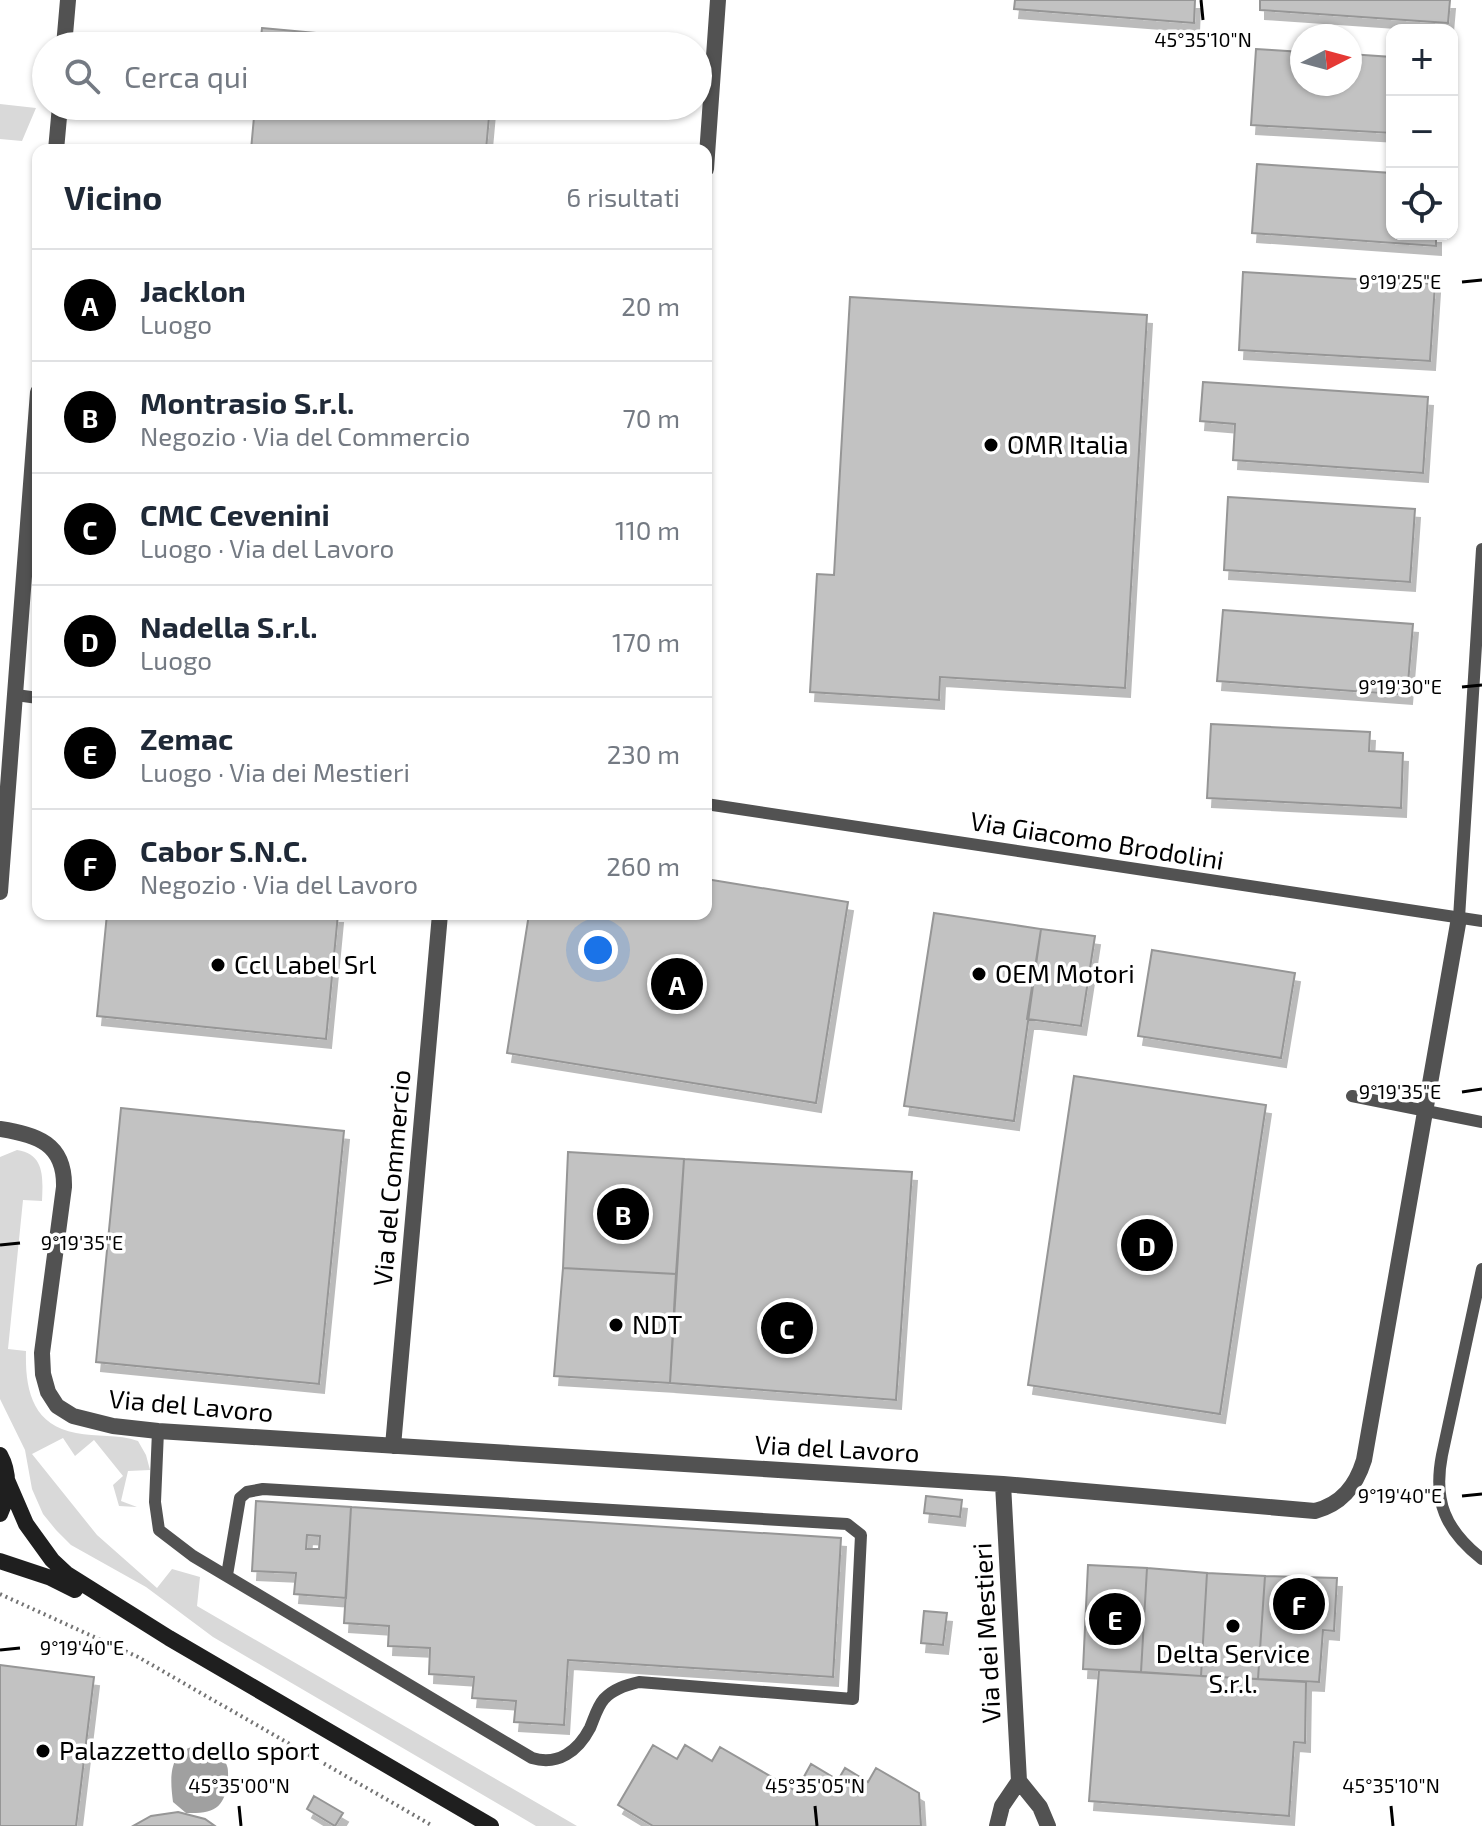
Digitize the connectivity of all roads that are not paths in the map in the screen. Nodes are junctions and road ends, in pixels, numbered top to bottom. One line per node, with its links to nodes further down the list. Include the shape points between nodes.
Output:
1 (68, 0): 3 (street)
2 (718, 0): 4 (street)
3 (65, 32)
4 (712, 84)
5 (59, 120): 7 (street)
6 (709, 120): 8 (street)
7 (57, 144)
8 (708, 144)
9 (32, 475): 11 (street)
10 (1482, 549): 15 (lane)
11 (16, 695): 12 (lane); 14 (street)
12 (32, 697)
13 (712, 805): 15 (lane, Via Giacomo Brodolini)
14 (0, 892)
15 (1459, 918): 17 (lane, Via Giacomo Brodolini); 19 (street, Via del Lavoro)
16 (439, 920): 24 (street, Via del Commercio)
17 (1482, 921)
18 (1352, 1096): 19 (lane)
19 (1425, 1110): 20 (lane); 27 (street, Via del Lavoro, via 1364,1460 1343,1498 1330,1507 1301,1512)
20 (1482, 1122)
21 (0, 1129): 23 (street, Via del Lavoro, via 48,1143 64,1178 42,1353 48,1392 73,1416)
22 (1482, 1269): 29 (lane, via 1438,1485 1453,1532)
23 (158, 1431): 24 (street, Via del Lavoro); 31 (lane, via 159,1530)
24 (393, 1446): 27 (street, Via del Lavoro)
25 (0, 1455): 26 (main road)
26 (7, 1480): 28 (main road); 32 (main road, via 26,1524 52,1560)
27 (1003, 1484): 33 (street, Via dei Mestieri)
28 (0, 1514)
29 (1482, 1559)
30 (0, 1561): 32 (main road, via 51,1578)
31 (227, 1575): 31 (lane, via 540,1760 571,1752 604,1699 639,1682 853,1699 861,1535 847,1524 263,1489 240,1498)
32 (169, 1638): 34 (main road)
33 (1019, 1781): 35 (street, via 1002,1806); 36 (street)
34 (491, 1826)
35 (997, 1826)
36 (1048, 1826)

